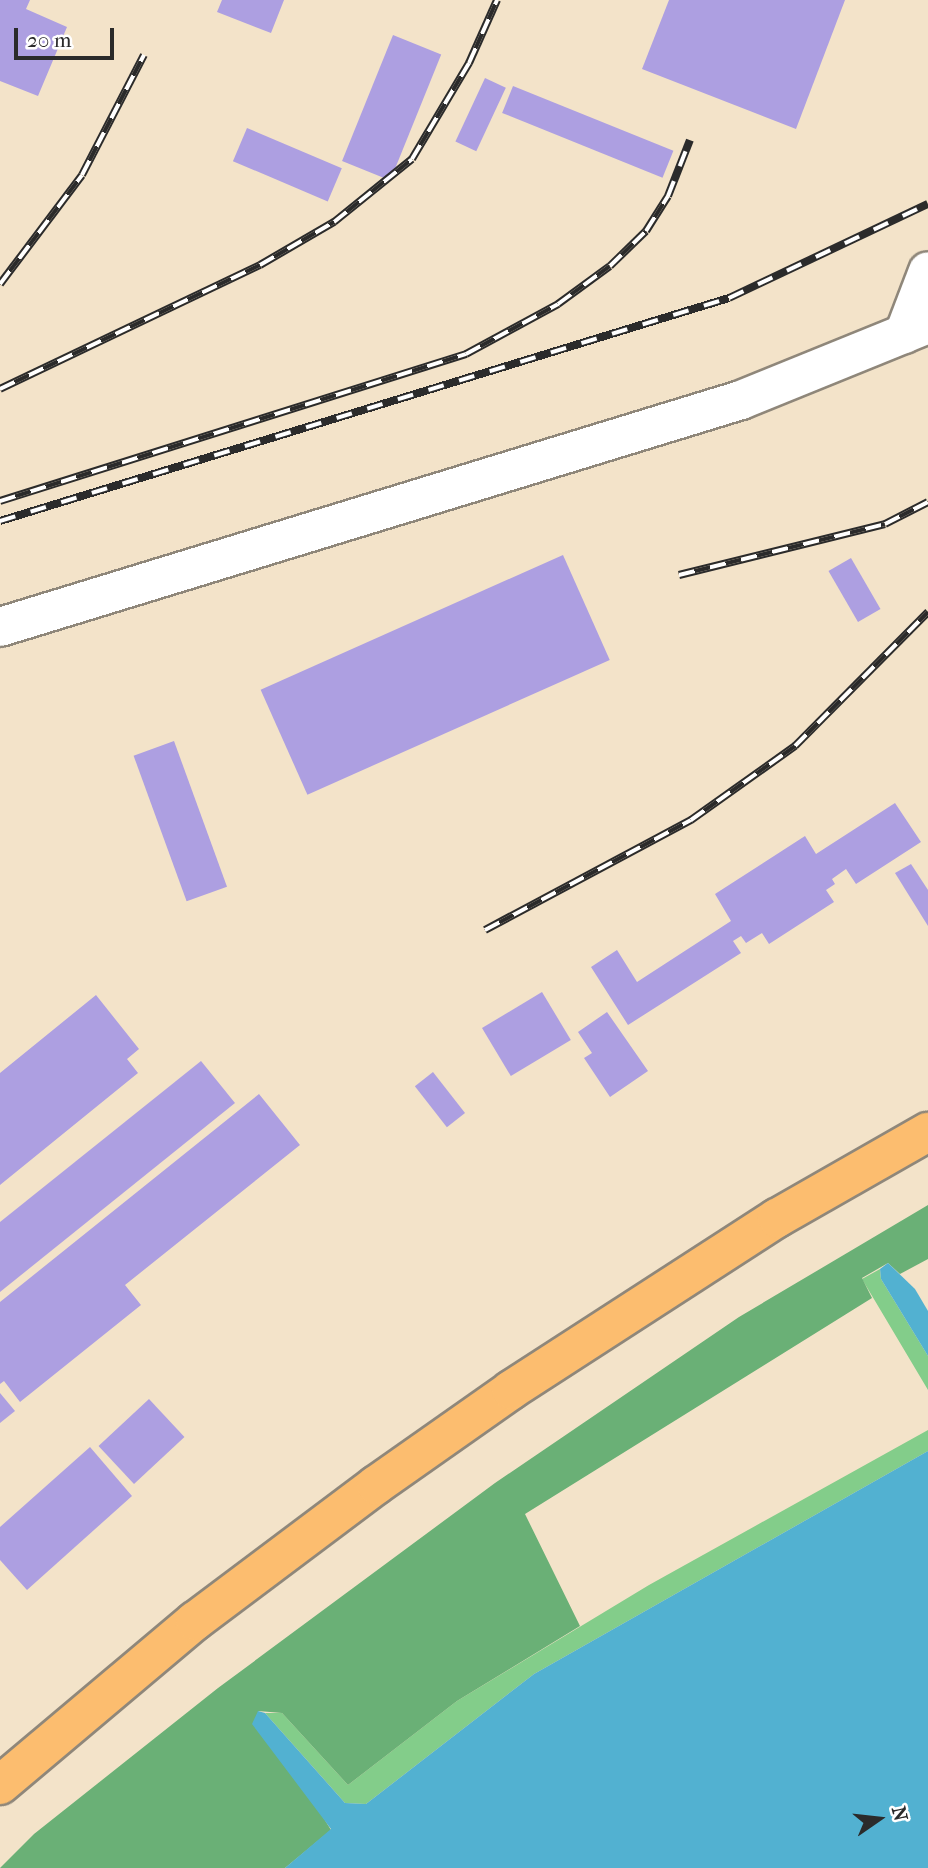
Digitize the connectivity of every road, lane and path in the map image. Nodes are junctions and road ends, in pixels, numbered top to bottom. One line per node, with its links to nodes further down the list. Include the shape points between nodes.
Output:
1 (928, 271): 2 (lane)
2 (916, 329): 4 (lane, via 741,400)
3 (0, 600): 4 (lane)
4 (37, 615): 5 (lane)
5 (0, 627)
6 (928, 1132): 7 (highway, via 777,1218 511,1390 195,1621)
7 (0, 1785)

